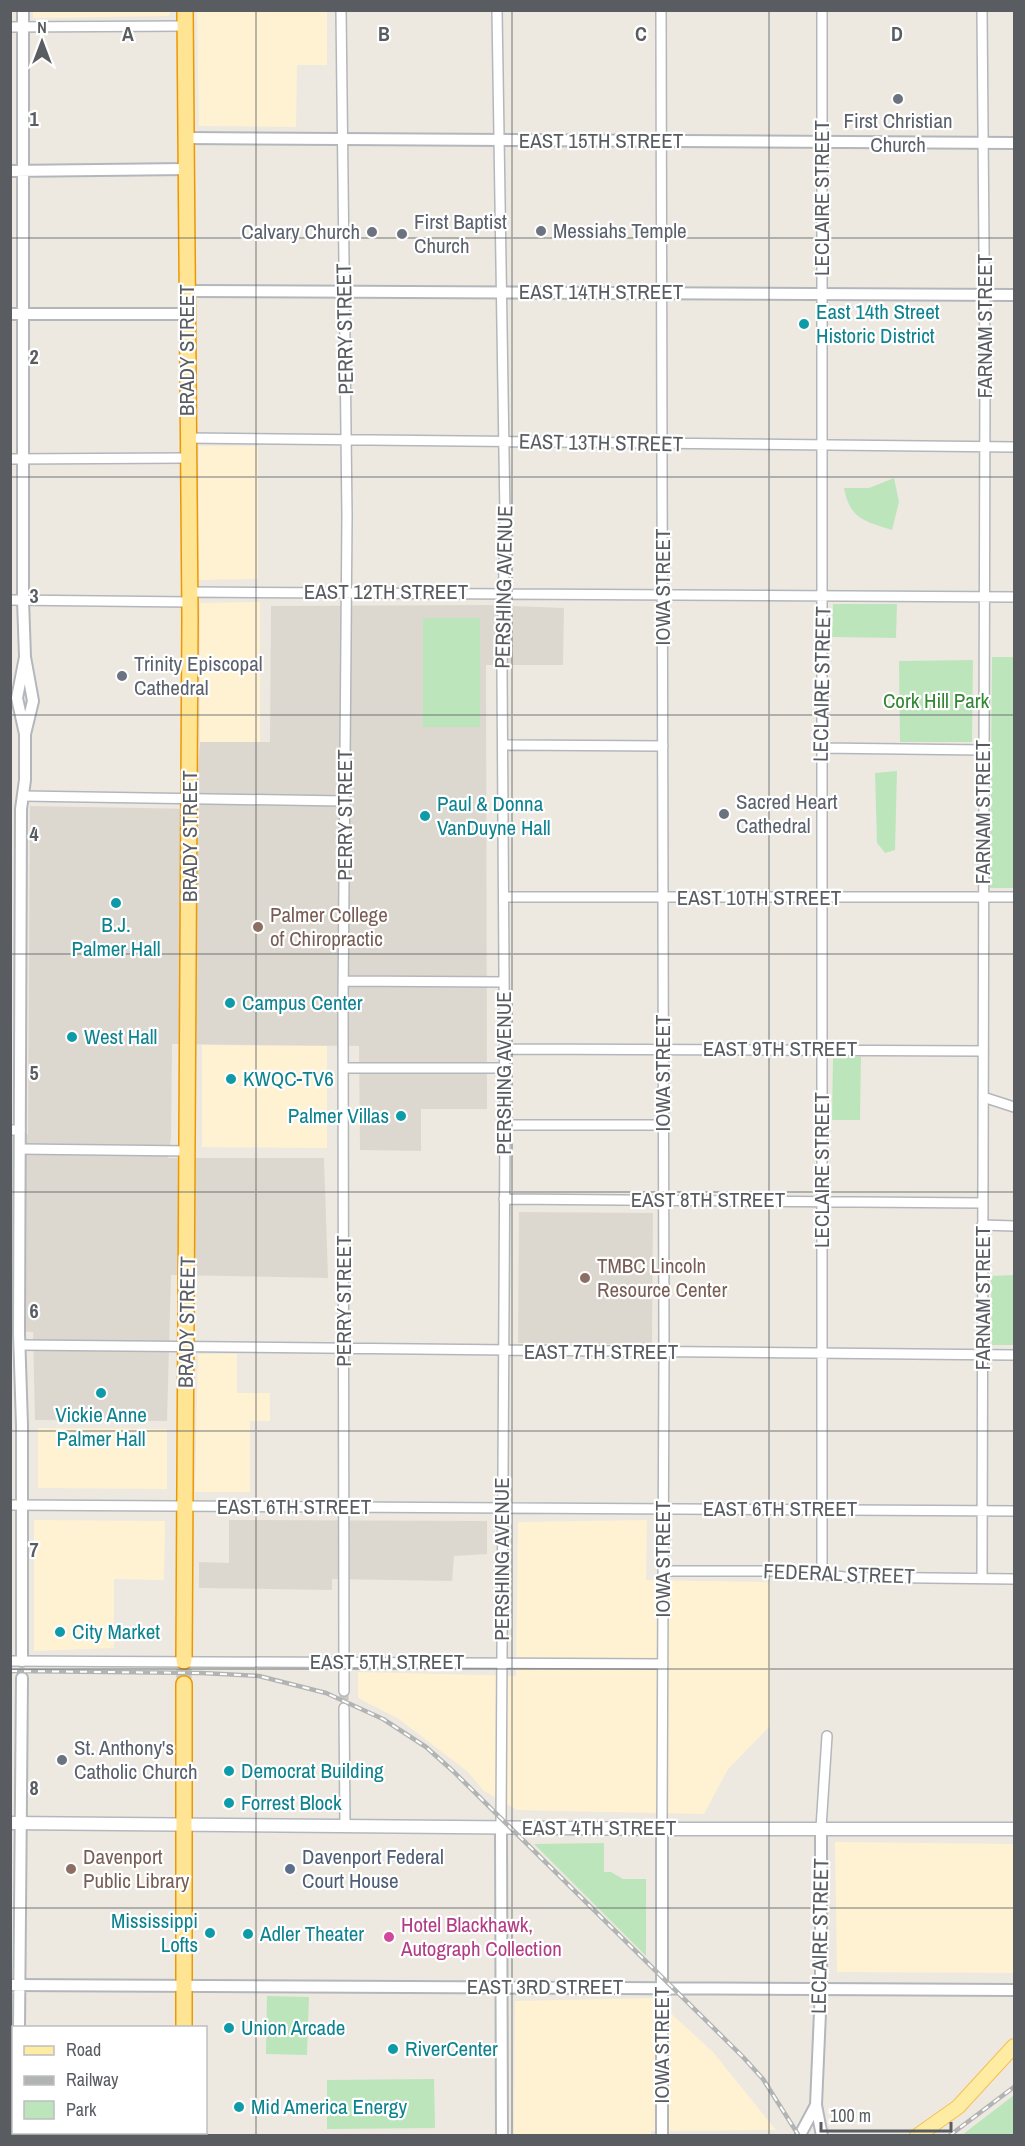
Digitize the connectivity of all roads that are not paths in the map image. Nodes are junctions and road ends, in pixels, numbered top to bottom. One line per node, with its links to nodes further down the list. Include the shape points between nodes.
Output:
1 (23, 10): 9 (street)
2 (341, 10): 11 (street, PERRY STREET)
3 (497, 10): 12 (street, PERSHING AVENUE)
4 (662, 10): 13 (street, IOWA STREET)
5 (822, 10): 14 (street, LECLAIRE STREET)
6 (982, 10): 15 (street, FARNAM STREET)
7 (185, 18): 9 (street); 10 (highway, BRADY STREET)
8 (10, 27): 9 (street)
9 (23, 27): 19 (street)
10 (187, 138): 11 (street, EAST 15TH STREET); 17 (highway, BRADY STREET)
11 (342, 139): 12 (street, EAST 15TH STREET); 21 (street, PERRY STREET)
12 (498, 140): 13 (street, EAST 15TH STREET); 22 (street, PERSHING AVENUE)
13 (662, 141): 14 (street, EAST 15TH STREET); 23 (street, IOWA STREET)
14 (822, 141): 15 (street, EAST 15TH STREET); 24 (street, LECLAIRE STREET)
15 (983, 143): 16 (street, EAST 15TH STREET); 25 (street, FARNAM STREET)
16 (1014, 143)
17 (187, 170): 19 (street); 20 (highway, BRADY STREET)
18 (10, 171): 19 (street)
19 (23, 171): 28 (street)
20 (187, 291): 21 (street, EAST 14TH STREET); 29 (highway, BRADY STREET)
21 (345, 291): 22 (street, EAST 14TH STREET); 31 (street, PERRY STREET)
22 (502, 292): 23 (street, EAST 14TH STREET); 32 (street, PERSHING AVENUE)
23 (662, 292): 24 (street, EAST 14TH STREET); 33 (street, IOWA STREET)
24 (823, 294): 25 (street, EAST 14TH STREET); 34 (street, LECLAIRE STREET)
25 (985, 295): 26 (street, EAST 14TH STREET); 35 (street, FARNAM STREET)
26 (1014, 295)
27 (10, 314): 28 (street)
28 (23, 314): 29 (street); 39 (street)
29 (187, 314): 30 (highway, BRADY STREET)
30 (187, 438): 31 (street, EAST 13TH STREET); 37 (highway, BRADY STREET)
31 (346, 440): 32 (street, EAST 13TH STREET); 40 (street, PERRY STREET)
32 (504, 442): 33 (street, EAST 13TH STREET); 41 (street, PERSHING AVENUE)
33 (663, 443): 34 (street, EAST 13TH STREET); 42 (street, IOWA STREET)
34 (823, 445): 35 (street, EAST 13TH STREET); 43 (street, LECLAIRE STREET)
35 (984, 447): 36 (street, EAST 13TH STREET); 44 (street, FARNAM STREET)
36 (1014, 447)
37 (187, 458): 39 (street); 45 (highway, BRADY STREET)
38 (10, 459): 39 (street)
39 (23, 459): 48 (street)
40 (346, 592): 41 (street, EAST 12TH STREET); 45 (street, EAST 12TH STREET); 57 (street, PERRY STREET)
41 (503, 592): 42 (street, EAST 12TH STREET); 51 (street, PERSHING AVENUE)
42 (663, 593): 43 (street, EAST 12TH STREET); 52 (street, IOWA STREET)
43 (823, 594): 44 (street, EAST 12TH STREET); 53 (street, LECLAIRE STREET)
44 (983, 596): 46 (street, EAST 12TH STREET); 54 (street, FARNAM STREET)
45 (190, 597): 48 (street, EAST 12TH STREET); 56 (highway, BRADY STREET)
46 (1014, 597)
47 (10, 600): 48 (street, EAST 12TH STREET)
48 (23, 600): 49 (street)
49 (25, 657): 50 (street, via 17,698); 50 (street, via 33,701)
50 (25, 734): 55 (street)
51 (503, 745): 52 (street); 58 (street, PERSHING AVENUE)
52 (663, 746): 62 (street, IOWA STREET)
53 (821, 748): 54 (street); 59 (street, LECLAIRE STREET)
54 (983, 750): 60 (street, FARNAM STREET)
55 (23, 796): 56 (street); 75 (street)
56 (190, 799): 57 (street); 77 (highway, BRADY STREET)
57 (344, 801): 63 (street, PERRY STREET)
58 (504, 897): 62 (street, EAST 10TH STREET); 64 (street, PERSHING AVENUE)
59 (822, 897): 60 (street, EAST 10TH STREET); 62 (street, EAST 10TH STREET); 67 (street, LECLAIRE STREET)
60 (984, 897): 61 (street, EAST 10TH STREET); 68 (street, FARNAM STREET)
61 (1014, 897)
62 (662, 898): 66 (street, IOWA STREET)
63 (344, 981): 64 (street); 69 (street, PERRY STREET)
64 (504, 982): 65 (street, PERSHING AVENUE)
65 (504, 1049): 66 (street, EAST 9TH STREET); 70 (street, PERSHING AVENUE)
66 (663, 1049): 67 (street, EAST 9TH STREET); 74 (street, IOWA STREET)
67 (822, 1049): 68 (street, EAST 9TH STREET); 80 (street, LECLAIRE STREET)
68 (983, 1051): 71 (street, FARNAM STREET)
69 (344, 1068): 70 (street); 86 (street, PERRY STREET)
70 (504, 1068): 73 (street, PERSHING AVENUE)
71 (983, 1097): 72 (street); 81 (street, FARNAM STREET)
72 (1014, 1107)
73 (505, 1125): 74 (street); 78 (street, PERSHING AVENUE)
74 (663, 1125): 79 (street, IOWA STREET)
75 (15, 1130): 76 (street)
76 (20, 1149): 77 (street); 84 (street)
77 (189, 1151): 85 (highway, BRADY STREET)
78 (504, 1199): 79 (street, EAST 8TH STREET); 87 (street, PERSHING AVENUE)
79 (662, 1200): 80 (street, EAST 8TH STREET); 88 (street, IOWA STREET)
80 (821, 1201): 81 (street, EAST 8TH STREET); 89 (street, LECLAIRE STREET)
81 (983, 1203): 82 (street, FARNAM STREET)
82 (982, 1225): 83 (street); 90 (street, FARNAM STREET)
83 (1014, 1226)
84 (21, 1346): 85 (street, EAST 7TH STREET); 93 (street)
85 (187, 1348): 86 (street, EAST 7TH STREET); 94 (highway, BRADY STREET)
86 (343, 1350): 87 (street, EAST 7TH STREET); 95 (street, PERRY STREET)
87 (503, 1351): 88 (street, EAST 7TH STREET); 96 (street, PERSHING AVENUE)
88 (664, 1352): 89 (street, EAST 7TH STREET); 97 (street, IOWA STREET)
89 (823, 1354): 90 (street, EAST 7TH STREET); 98 (street, LECLAIRE STREET)
90 (983, 1355): 91 (street, EAST 7TH STREET); 99 (street, FARNAM STREET)
91 (1014, 1355)
92 (10, 1504): 93 (street, EAST 6TH STREET)
93 (22, 1505): 94 (street, EAST 6TH STREET); 106 (street)
94 (185, 1506): 95 (street, EAST 6TH STREET); 107 (highway, BRADY STREET)
95 (342, 1507): 96 (street, EAST 6TH STREET); 108 (street, PERRY STREET)
96 (502, 1508): 97 (street, EAST 6TH STREET); 109 (street, PERSHING AVENUE)
97 (663, 1509): 98 (street, EAST 6TH STREET); 101 (street, IOWA STREET)
98 (822, 1509): 99 (street, EAST 6TH STREET); 102 (street, LECLAIRE STREET)
99 (984, 1511): 100 (street, EAST 6TH STREET); 103 (street, FARNAM STREET)
100 (1014, 1511)
101 (664, 1571): 102 (street, FEDERAL STREET); 110 (street, IOWA STREET)
102 (822, 1574): 103 (street, FEDERAL STREET)
103 (982, 1578): 104 (street, FEDERAL STREET)
104 (1014, 1579)
105 (10, 1661): 106 (street, EAST 5TH STREET)
106 (22, 1661): 107 (street, EAST 5TH STREET)
107 (184, 1661): 108 (street, EAST 5TH STREET)
108 (343, 1661): 109 (street, EAST 5TH STREET); 113 (street, PERRY STREET)
109 (502, 1662): 110 (street, EAST 5TH STREET); 119 (street, PERSHING AVENUE)
110 (663, 1664): 121 (street, IOWA STREET)
111 (22, 1678): 116 (street)
112 (184, 1684): 117 (highway)
113 (344, 1691)
114 (344, 1708): 118 (street)
115 (827, 1736): 120 (street, LECLAIRE STREET)
116 (16, 1823): 117 (main road, EAST 4TH STREET); 124 (street)
117 (183, 1825): 118 (main road, EAST 4TH STREET); 123 (highway)
118 (345, 1826): 119 (main road, EAST 4TH STREET)
119 (501, 1827): 121 (main road, EAST 4TH STREET); 125 (street, PERSHING AVENUE)
120 (821, 1828): 121 (main road, EAST 4TH STREET); 122 (main road, EAST 4TH STREET); 127 (street, LECLAIRE STREET)
121 (662, 1829): 126 (street, IOWA STREET)
122 (1014, 1829)
123 (184, 1984): 124 (street, EAST 3RD STREET); 125 (street, EAST 3RD STREET); 130 (highway)
124 (15, 1985): 129 (street)
125 (501, 1987): 126 (street, EAST 3RD STREET); 134 (street, PERSHING AVENUE)
126 (662, 1988): 127 (street, EAST 3RD STREET); 135 (street, IOWA STREET)
127 (820, 1989): 128 (street, EAST 3RD STREET); 132 (street, LECLAIRE STREET)
128 (1014, 1990)
129 (19, 2026)
130 (184, 2026)
131 (1014, 2046): 137 (main road, via 958,2107)
132 (816, 2105): 133 (street); 136 (street, LECLAIRE STREET)
133 (799, 2134): 136 (street, via 812,2132)
134 (502, 2136)
135 (662, 2136)
136 (822, 2136)
137 (916, 2136)

